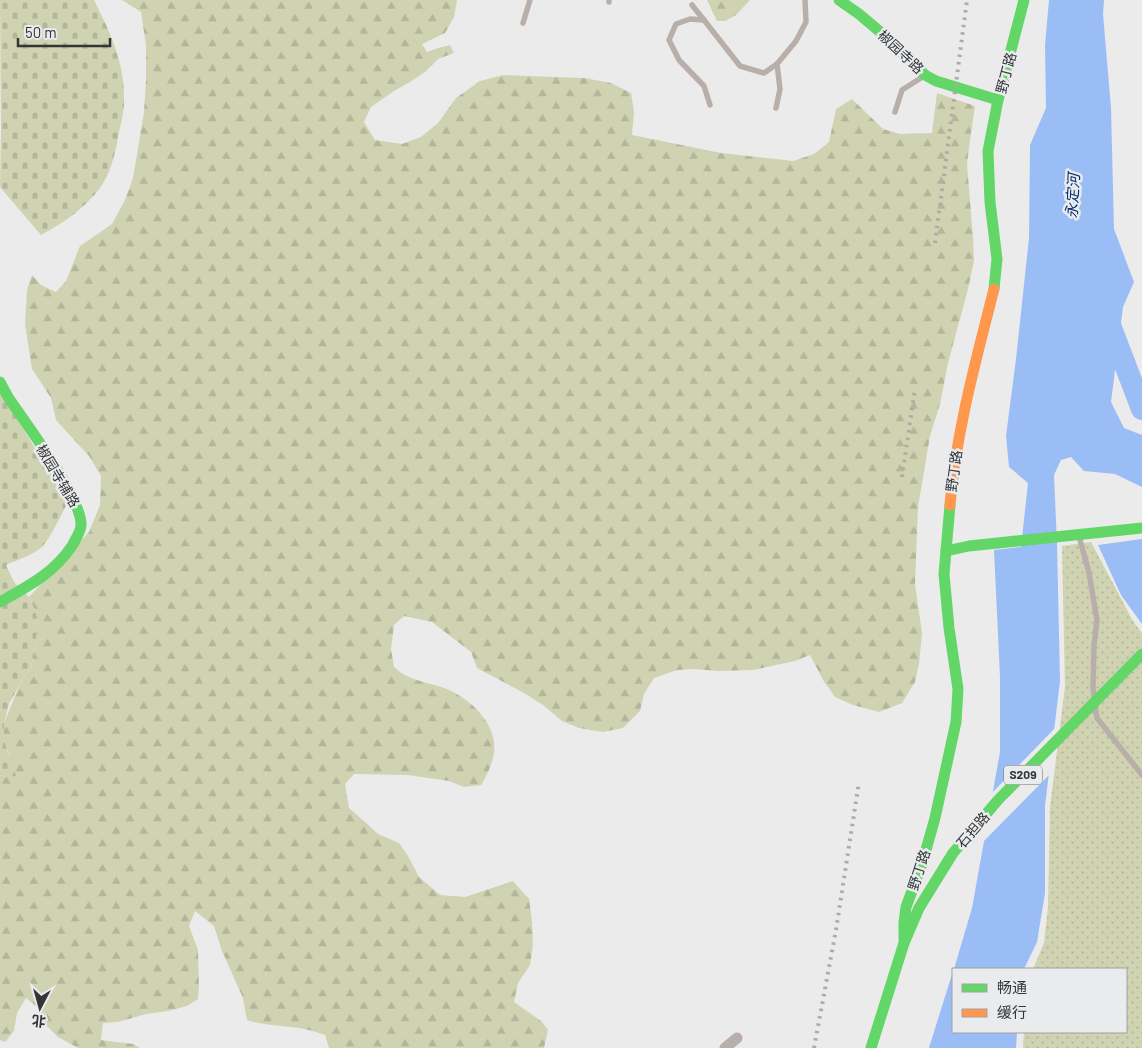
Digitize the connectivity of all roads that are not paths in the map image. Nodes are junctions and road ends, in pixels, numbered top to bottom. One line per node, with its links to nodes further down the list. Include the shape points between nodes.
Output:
1 (530, 0): 7 (lane)
2 (805, 0): 8 (lane, via 806,22 796,41)
3 (839, 0): 9 (main road, 椒园寺路, via 885,36)
4 (1024, 0): 10 (main road, 野丁路)
5 (692, 5): 6 (lane)
6 (704, 20): 8 (lane, via 740,66 764,73); 11 (lane, via 690,19 676,24 669,40 678,60 704,86)
7 (523, 23)
8 (777, 64): 12 (lane, via 780,89)
9 (925, 75): 10 (main road, 椒园寺路); 13 (lane, via 902,90)
10 (998, 100): 17 (main road, 野丁路, via 988,151 997,258 994,288 970,382 952,477)
11 (710, 105)
12 (776, 108)
13 (895, 112)
14 (0, 382): 18 (main road, 椒园寺辅路, via 53,464 82,517 78,537 66,556 41,579)
15 (1142, 528): 16 (main road)
16 (1078, 534): 17 (main road); 20 (lane, via 1097,620 1093,688 1097,718)
17 (946, 551): 21 (main road, 野丁路, via 944,574 958,689 956,722 935,818 906,907)
18 (0, 602)
19 (1142, 654): 21 (main road, 石担路 / S209, bridge, via 998,800 953,853 919,908)
20 (1142, 775)
21 (904, 943): 24 (main road, 石担路 / S209)
22 (737, 1038): 23 (street)
23 (726, 1048)
24 (871, 1048)

